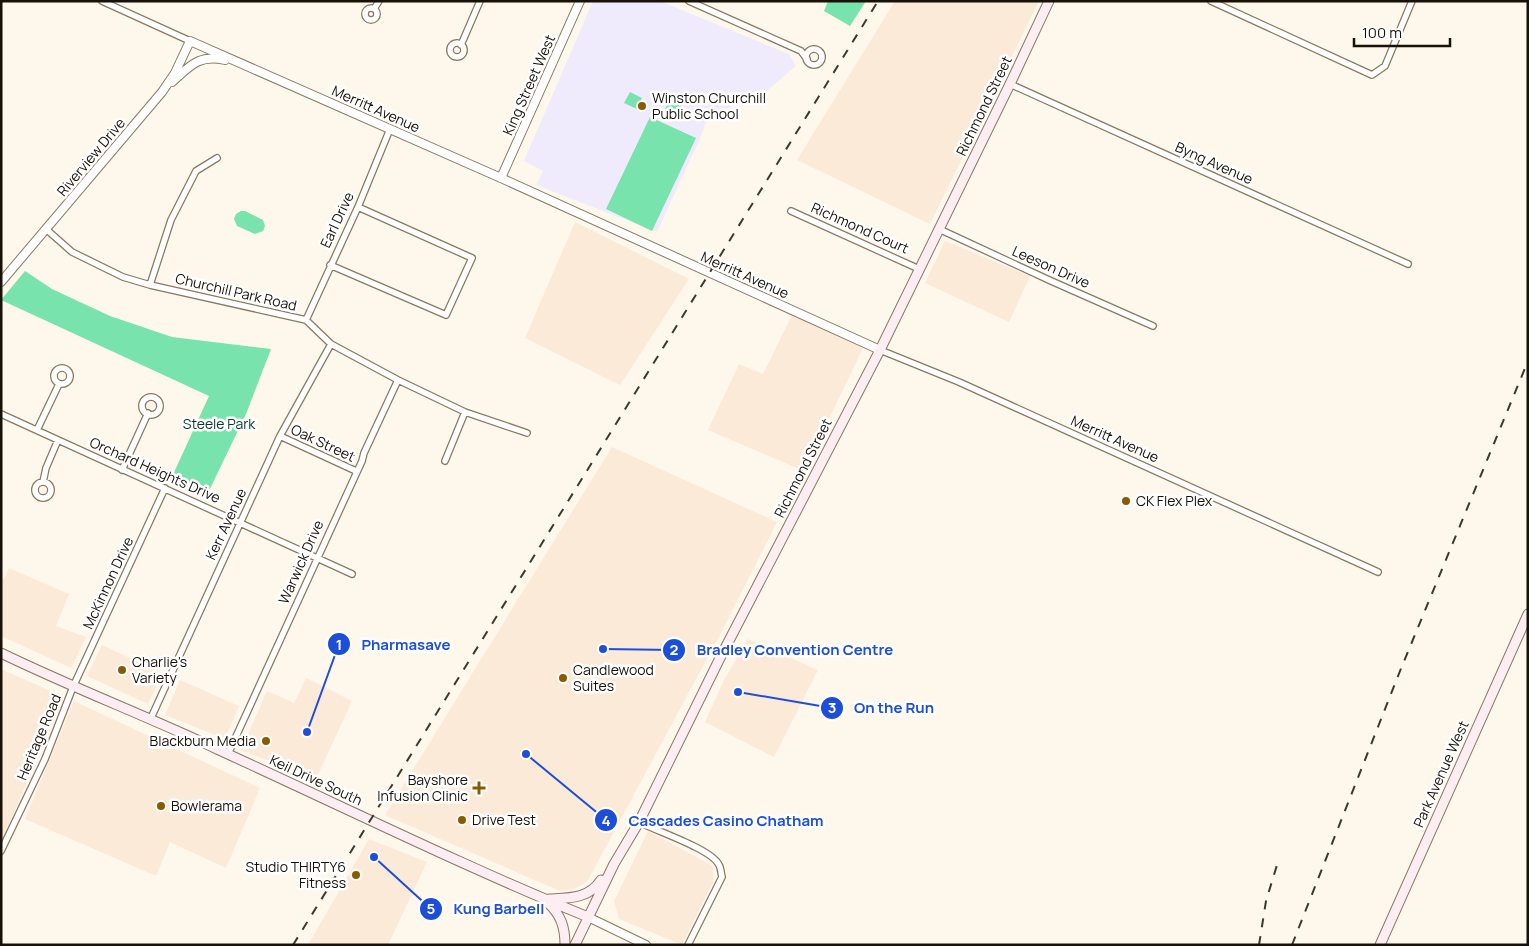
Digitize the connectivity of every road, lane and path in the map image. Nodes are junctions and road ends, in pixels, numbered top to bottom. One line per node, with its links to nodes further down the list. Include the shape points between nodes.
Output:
1 (102, 1): 11 (street, Merritt Avenue)
2 (379, 1): 10 (street)
3 (472, 1): 9 (street)
4 (580, 1): 21 (street, King Street West)
5 (690, 1): 14 (street)
6 (1049, 1): 17 (main road, Richmond Street)
7 (1210, 1): 8 (street, via 1372,75 1388,61)
8 (1412, 1)
9 (479, 3): 12 (street)
10 (374, 9)
11 (190, 41): 16 (street, Merritt Avenue); 18 (street, Riverview Drive)
12 (461, 45)
13 (812, 50): 14 (street); 15 (street); 15 (street, via 821,52 821,60 813,64)
14 (800, 51): 15 (street)
15 (807, 59)
16 (239, 62): 18 (street, via 213,58 200,60); 19 (street, Merritt Avenue)
17 (1010, 84): 25 (main road, Richmond Street); 26 (street, Byng Avenue)
18 (162, 92): 24 (street, Riverview Drive)
19 (390, 129): 21 (street, Merritt Avenue); 22 (street, Earl Drive)
20 (217, 158): 30 (street, via 196,171 171,220)
21 (501, 178): 34 (street, Merritt Avenue)
22 (358, 207): 27 (street, Earl Drive); 27 (street, via 472,258 446,315)
23 (791, 211): 28 (street, Richmond Court)
24 (46, 229): 29 (street, Riverview Drive); 30 (street, Churchill Park Road, via 80,257 123,278)
25 (939, 229): 28 (main road, Richmond Street); 32 (street, Leeson Drive)
26 (1408, 264)
27 (330, 265): 31 (street, Earl Drive)
28 (919, 269): 34 (main road, Richmond Street)
29 (1, 282)
30 (150, 285): 31 (street, Churchill Park Road)
31 (306, 320): 33 (street, Churchill Park Road)
32 (1153, 326)
33 (331, 344): 35 (street, Churchill Park Road); 42 (street, Kerr Avenue)
34 (880, 350): 51 (street, Merritt Avenue, via 959,382); 59 (main road, Richmond Street)
35 (398, 380): 37 (street, Churchill Park Road); 46 (street, Warwick Drive)
36 (59, 384): 40 (street)
37 (465, 412): 41 (street, Churchill Park Road); 44 (street)
38 (1, 414): 40 (street, Orchard Heights Drive)
39 (148, 414): 45 (street)
40 (37, 430): 43 (street, Orchard Heights Drive)
41 (527, 433)
42 (280, 436): 46 (street, Oak Street); 49 (street, Kerr Avenue)
43 (58, 440): 45 (street, Orchard Heights Drive); 47 (street)
44 (446, 461)
45 (122, 470): 48 (street, Orchard Heights Drive)
46 (356, 471): 50 (street, Warwick Drive)
47 (43, 482)
48 (166, 488): 49 (street, Orchard Heights Drive); 56 (street, McKinnon Drive)
49 (241, 523): 50 (street, Orchard Heights Drive); 57 (street, Kerr Avenue)
50 (317, 557): 52 (street, Orchard Heights Drive); 58 (street, Warwick Drive)
51 (1378, 572)
52 (352, 574)
53 (1528, 614): 54 (main road, Park Avenue West)
54 (1524, 634): 68 (main road, Park Avenue West)
55 (1, 654): 56 (main road, Keil Drive South)
56 (73, 687): 57 (main road, Keil Drive South); 60 (street, Heritage Road, via 45,759)
57 (151, 718): 58 (main road, Keil Drive South)
58 (228, 754): 62 (main road, Keil Drive South)
59 (639, 822): 61 (main road, Richmond Street); 67 (street, via 712,856 720,865 722,877)
60 (1, 851)
61 (614, 864): 62 (main road, via 596,888 582,897); 63 (main road, Richmond Street)
62 (544, 899): 63 (main road, Keil Drive South); 64 (main road, via 558,912 565,931)
63 (588, 917): 65 (main road, Richmond Street); 66 (street, Keil Drive South)
64 (565, 945)
65 (575, 945)
66 (646, 945)
67 (688, 945)
68 (1380, 945)

